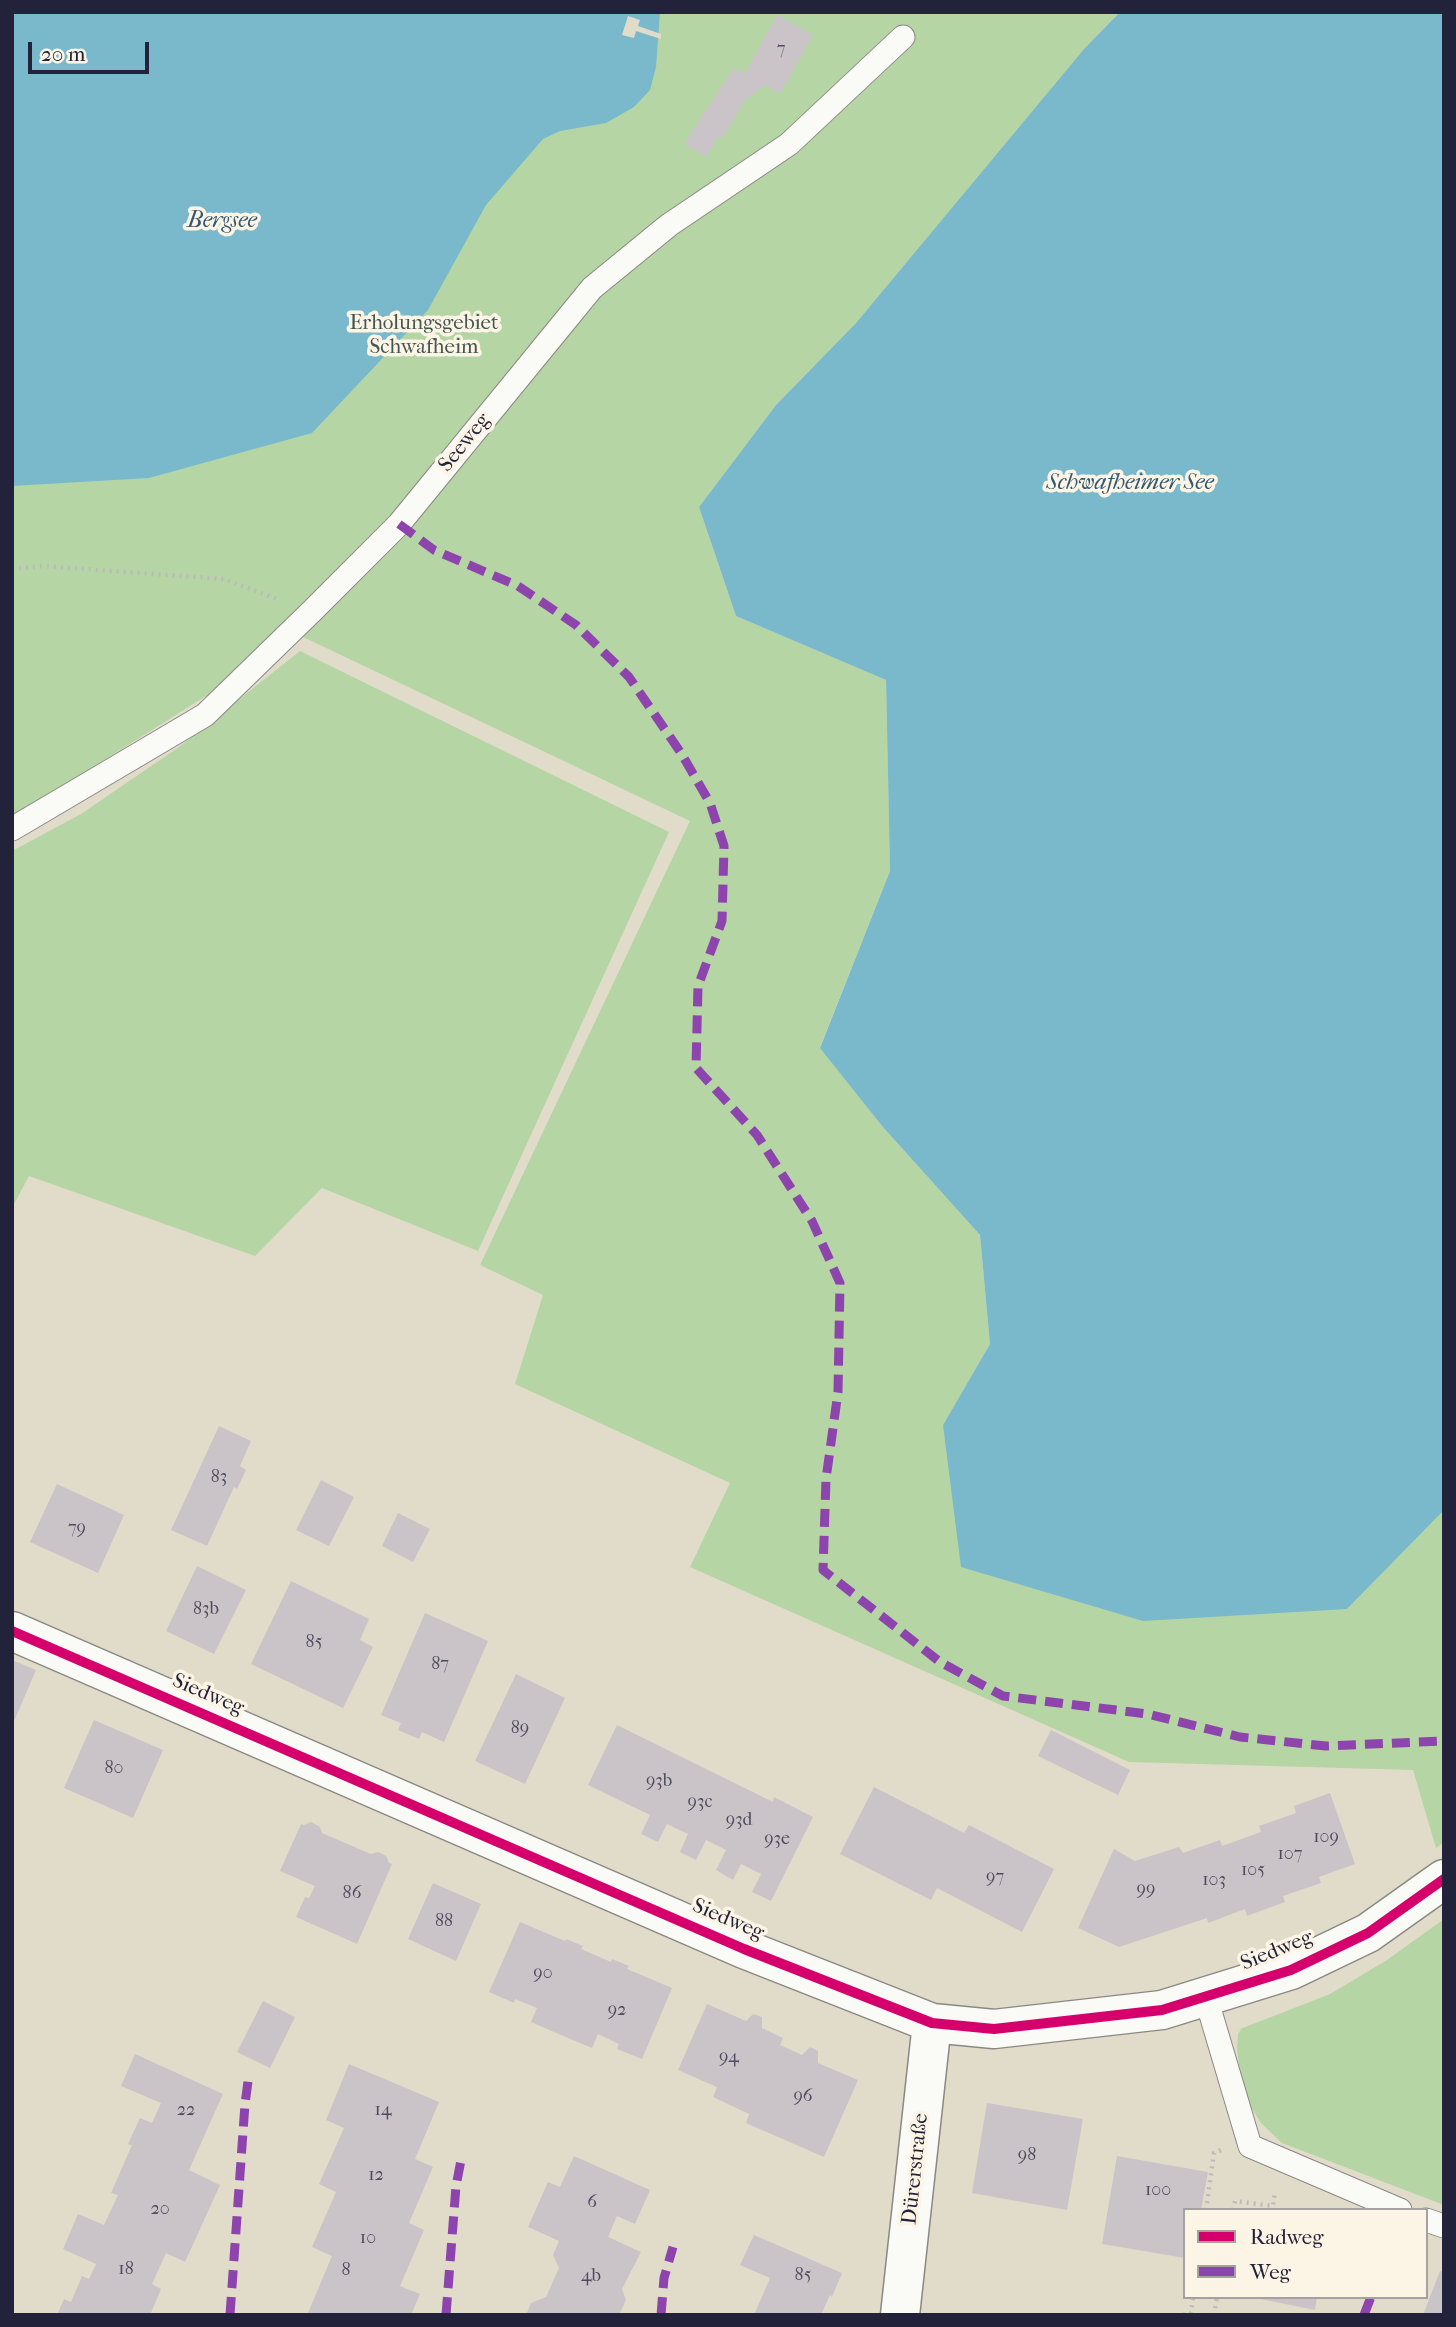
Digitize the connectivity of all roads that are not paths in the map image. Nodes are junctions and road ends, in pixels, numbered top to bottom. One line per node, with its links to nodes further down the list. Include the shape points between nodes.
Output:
1 (903, 37): 2 (lane, Seeweg, via 789,144 669,225 592,288 399,524 205,715)
2 (12, 829)
3 (12, 1631): 6 (street, Siedweg, via 744,1949)
4 (1444, 1880): 5 (street, Siedweg, via 1368,1933 1291,1970)
5 (1206, 1998): 6 (street, Siedweg, via 1163,2010 994,2029); 7 (lane, via 1250,2146)
6 (932, 2023): 8 (street, Dürerstraße)
7 (1395, 2208)
8 (900, 2315)

